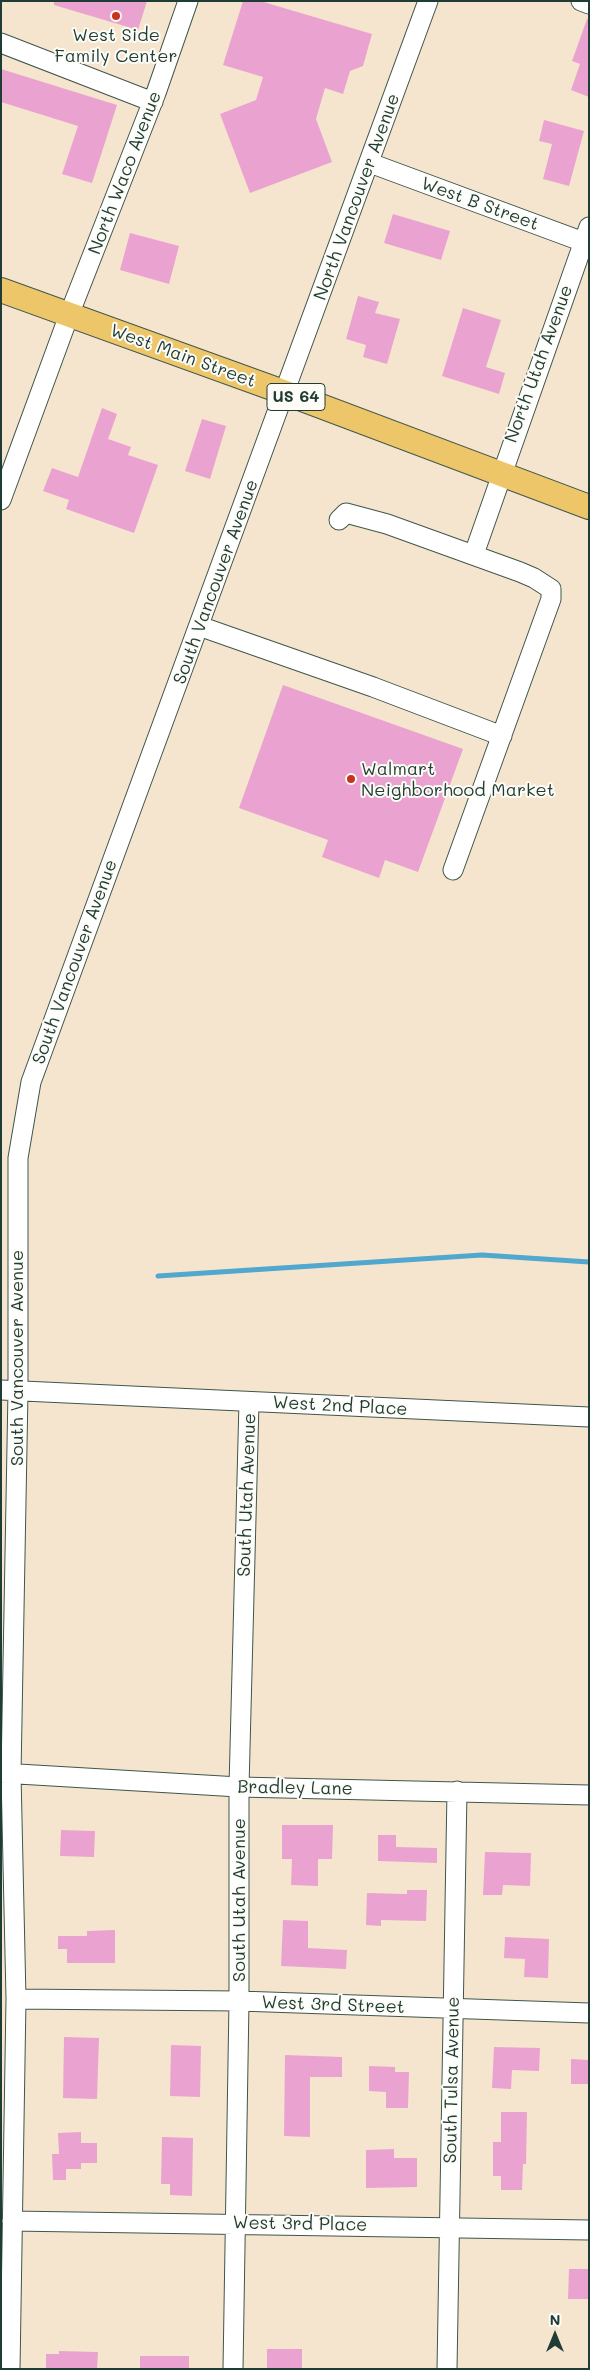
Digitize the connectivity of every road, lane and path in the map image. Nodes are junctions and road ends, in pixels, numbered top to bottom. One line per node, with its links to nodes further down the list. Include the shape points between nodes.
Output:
1 (188, 1): 6 (street, North Waco Avenue)
2 (428, 1): 7 (street, North Vancouver Avenue)
3 (581, 1): 4 (street)
4 (589, 4)
5 (1, 43): 6 (street)
6 (153, 102): 10 (street, North Waco Avenue)
7 (370, 163): 8 (street, West B Street); 11 (street, North Vancouver Avenue)
8 (587, 238): 12 (street, North Utah Avenue)
9 (1, 290): 10 (main road, West Main Street / US 64)
10 (69, 315): 11 (main road, West Main Street / US 64); 13 (street, North Waco Avenue)
11 (286, 393): 12 (main road, West Main Street / US 64); 17 (street, South Vancouver Avenue)
12 (500, 474): 14 (main road, West Main Street / US 64); 16 (street, North Utah Avenue)
13 (1, 500)
14 (589, 507)
15 (339, 520): 16 (street, via 346,513 358,515)
16 (474, 554): 18 (street, via 534,578 550,589 550,599)
17 (199, 626): 18 (street); 20 (street, South Vancouver Avenue, via 31,1082 18,1158)
18 (502, 736): 19 (street)
19 (453, 870)
20 (10, 1391): 21 (street, West 2nd Place); 23 (street, South Vancouver Avenue)
21 (249, 1402): 22 (street, West 2nd Place); 25 (street, South Utah Avenue)
22 (589, 1417)
23 (8, 1579): 24 (street, South Vancouver Avenue)
24 (6, 1773): 25 (street, Bradley Lane); 28 (street, South Vancouver Avenue)
25 (239, 1787): 26 (street, Bradley Lane); 29 (street, South Utah Avenue)
26 (457, 1791): 27 (street, Bradley Lane); 30 (street, South Tulsa Avenue)
27 (589, 1795)
28 (16, 1999): 29 (street, West 3rd Street); 32 (street, South Vancouver Avenue)
29 (240, 2001): 30 (street, West 3rd Street); 33 (street, South Utah Avenue)
30 (454, 2009): 31 (street, West 3rd Street); 34 (street, South Tulsa Avenue)
31 (589, 2013)
32 (12, 2221): 33 (street, West 3rd Place); 36 (street, South Vancouver Avenue)
33 (236, 2223): 34 (street, West 3rd Place); 37 (street, South Utah Avenue)
34 (449, 2227): 35 (street, West 3rd Place); 38 (street, South Tulsa Avenue)
35 (589, 2230)
36 (10, 2369)
37 (233, 2369)
38 (447, 2369)

